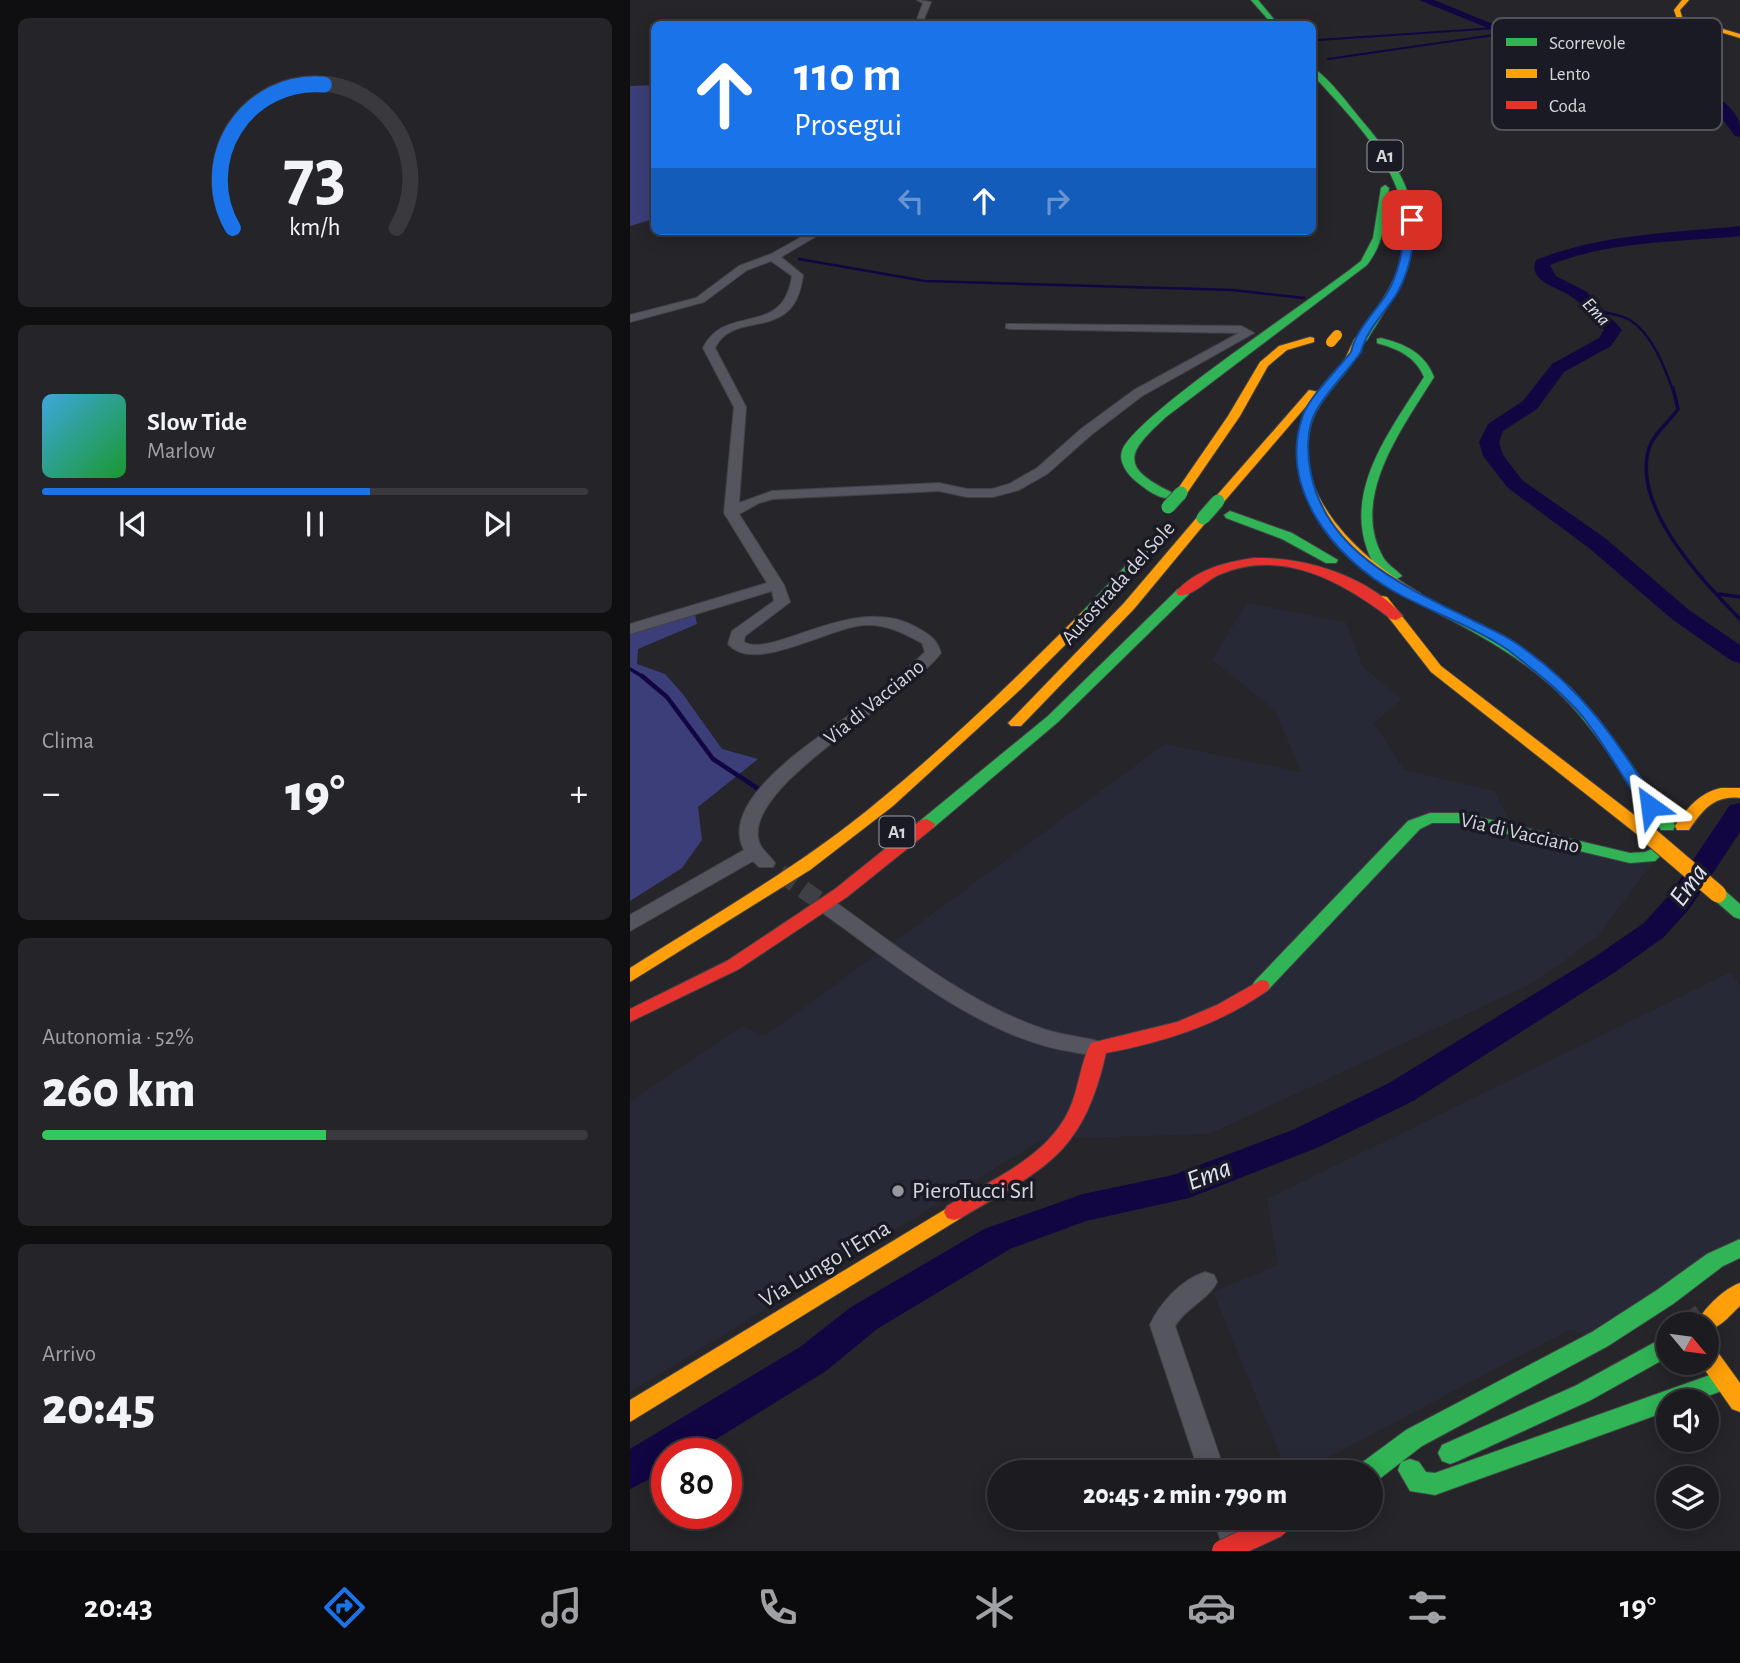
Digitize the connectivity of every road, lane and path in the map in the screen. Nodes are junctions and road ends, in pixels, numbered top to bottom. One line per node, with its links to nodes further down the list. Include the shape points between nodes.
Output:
1 (921, 0): 6 (street, via 927,2 927,8)
2 (1240, 0): 7 (main road)
3 (1254, 0): 8 (main road)
4 (1686, 0): 5 (main road, via 1677,10)
5 (1679, 18)
6 (920, 21)
7 (1257, 21)
8 (1272, 21)
9 (1722, 31): 10 (main road)
10 (1740, 36)
11 (1316, 74): 19 (main road, Autostrada del Sole / A1, via 1389,162 1409,201 1412,234 1406,262 1387,303)
12 (1316, 93): 13 (main road, A1)
13 (1385, 188): 16 (main road, A1, via 1391,205 1391,233); 22 (main road, via 1377,243 1365,261 1132,442 1127,460 1134,473)
14 (813, 235): 15 (street)
15 (775, 256): 17 (street, via 743,268 700,300); 23 (street, via 798,275 791,305 776,316 730,329 710,341 709,348 740,407)
16 (1382, 267)
17 (630, 319)
18 (1010, 326): 23 (street, via 1241,329 1248,333 1138,393 1042,471 1014,487 993,493 939,487 772,495)
19 (1361, 339): 26 (main road, via 1310,412 1302,441 1309,493 1352,556 1397,588); 29 (main road, Autostrada del Sole / A1, bridge, via 1129,606)
20 (1310, 340): 22 (main road, via 1283,348 1264,364)
21 (1381, 341): 26 (main road, via 1418,357 1427,366 1429,377 1373,476 1368,536 1376,558)
22 (1174, 510): 38 (main road, Autostrada del Sole / A1, via 1085,601 1081,622 887,803 804,866)
23 (731, 513): 25 (street)
24 (1230, 515): 27 (main road, via 1322,553 1354,575)
25 (777, 585): 28 (street); 37 (street, Via di Vacciano, via 782,602 738,634 736,644 761,651 841,624 868,620 911,631 929,641 933,653 913,674 793,767 757,804 747,837 759,858)
26 (1448, 615): 32 (main road, via 1510,645 1548,675 1587,712 1650,806)
27 (1395, 616): 36 (main road, bridge, via 1436,669 1649,835); 39 (main road, via 1343,580 1286,561 1228,565 1203,576 1053,719 841,893 733,965)
28 (630, 629)
29 (1002, 737)
30 (975, 763): 39 (main road, A1, via 838,879)
31 (1738, 792): 32 (main road, via 1710,793)
32 (1675, 826): 33 (main road)
33 (1686, 843)
34 (1657, 852): 40 (main road, Via di Vacciano, via 1630,858 1474,820 1424,820 1414,825 1245,999 1204,1022)
35 (831, 909): 40 (street, Via di Vacciano, via 972,1004 1010,1024)
36 (1740, 913)
37 (630, 924)
38 (630, 976)
39 (630, 1016)
40 (1098, 1048): 51 (main road, Via Lungo l'Ema, via 1082,1109 1066,1136 1043,1157)
41 (1740, 1248): 54 (main road, via 1692,1275 1670,1303 1630,1320 1414,1438)
42 (1205, 1282): 52 (street, via 1170,1311 1162,1325)
43 (1740, 1292): 45 (main road)
44 (1740, 1304): 46 (main road)
45 (1718, 1312)
46 (1719, 1316)
47 (1656, 1352): 53 (main road, via 1583,1394)
48 (1719, 1373): 49 (main road)
49 (1724, 1380): 50 (main road); 53 (main road, via 1435,1484 1419,1483)
50 (1740, 1402)
51 (630, 1412)
52 (1208, 1460)
53 (1410, 1470): 55 (main road)
54 (1383, 1473)
55 (1383, 1479)
56 (1231, 1530): 59 (street)
57 (1269, 1530): 58 (main road, bridge)
58 (1223, 1551)
59 (1238, 1551)

